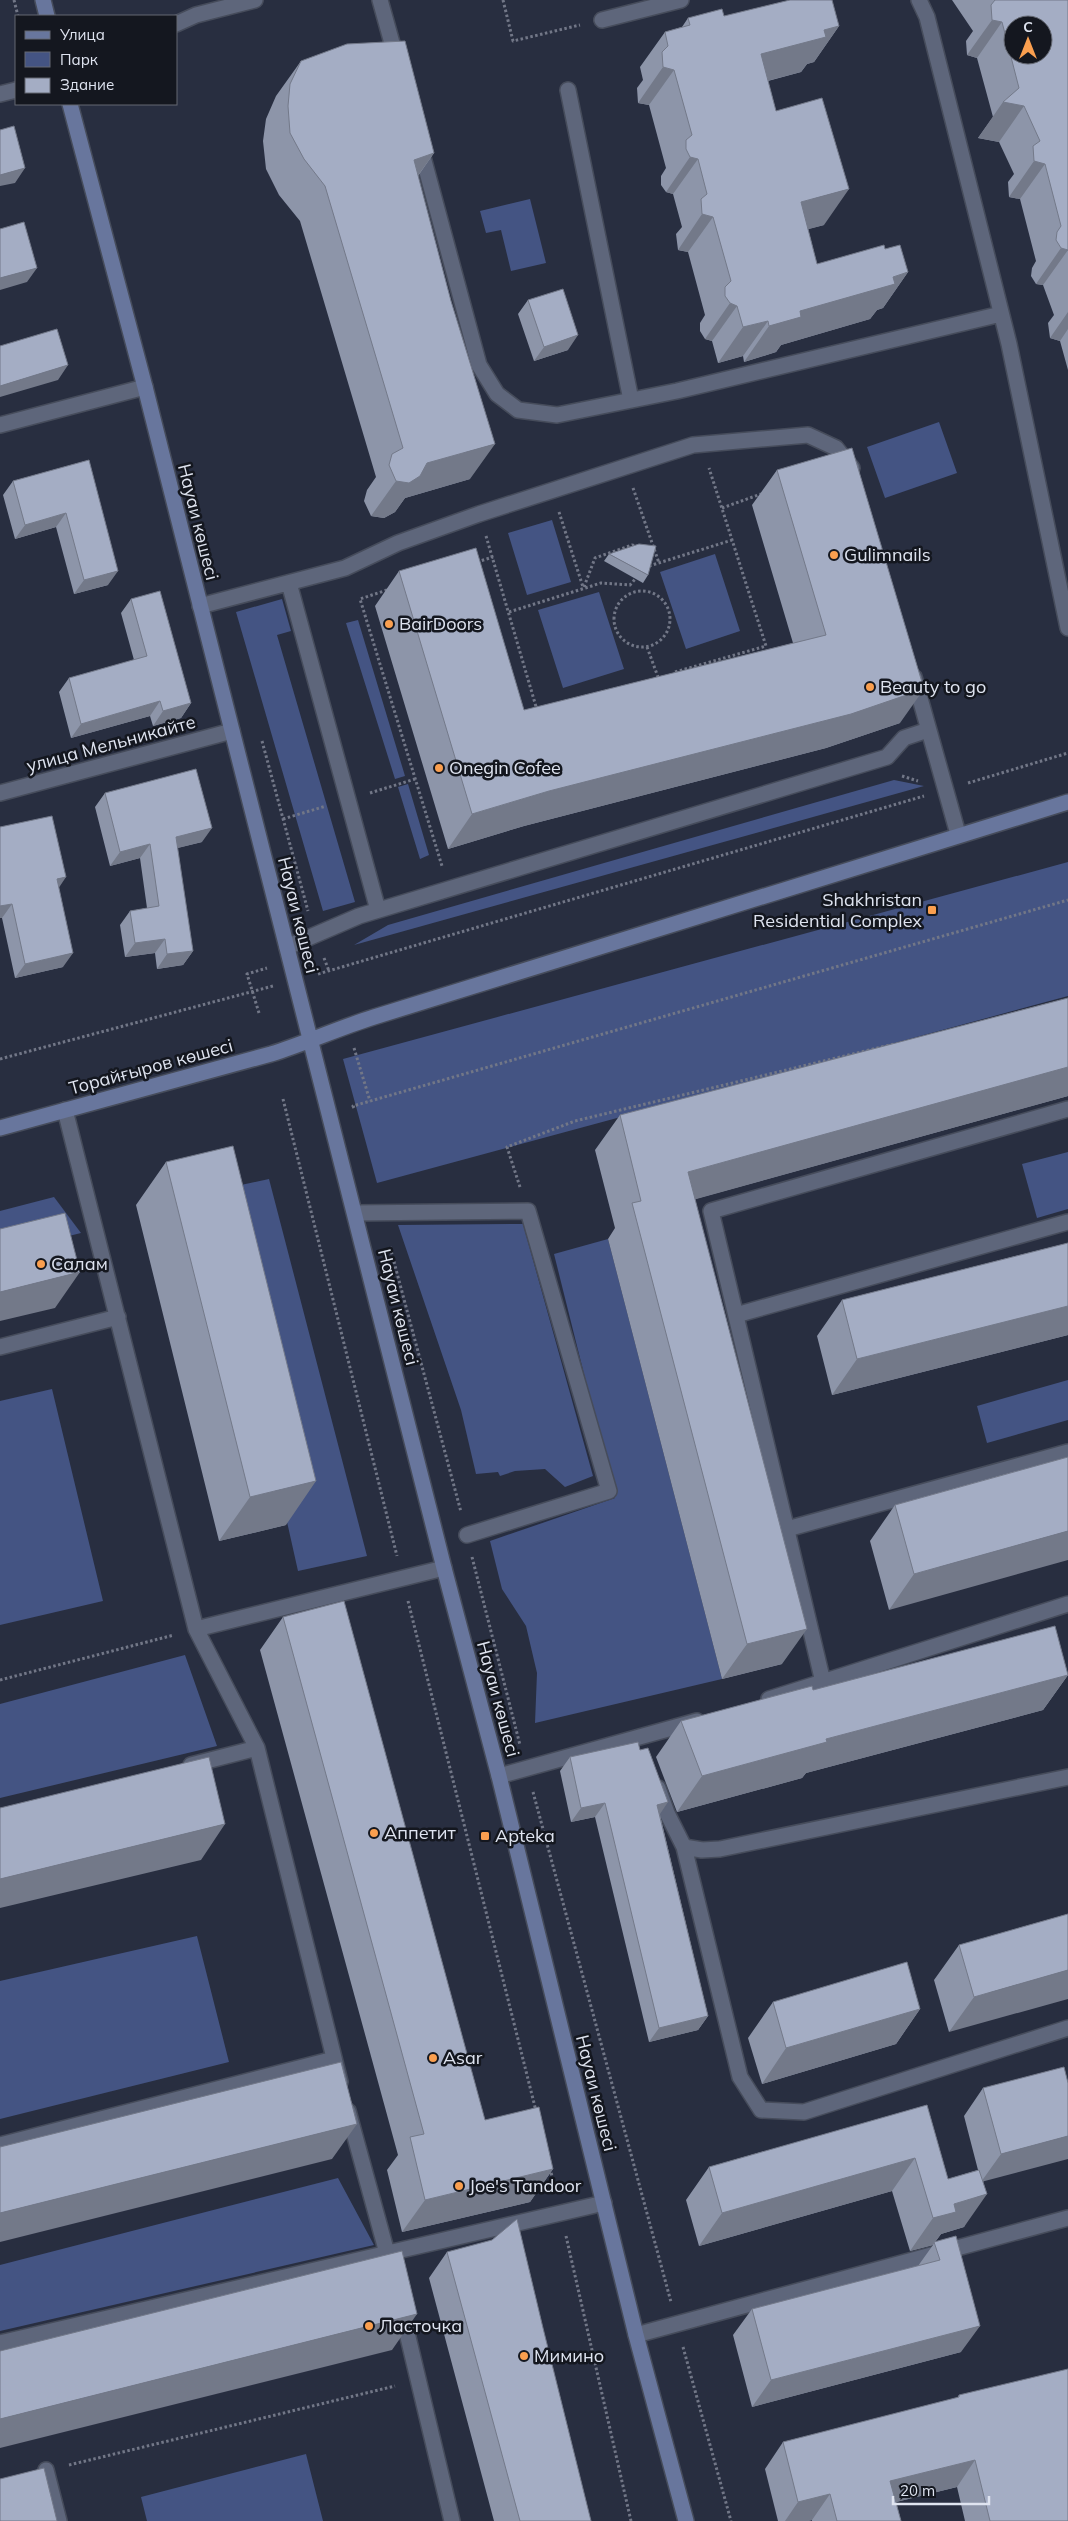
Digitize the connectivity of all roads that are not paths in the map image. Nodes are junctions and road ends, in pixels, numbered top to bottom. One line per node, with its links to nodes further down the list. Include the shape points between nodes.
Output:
1 (43, 0): 6 (street)
2 (255, 0): 8 (street, via 196,15)
3 (380, 0): 9 (street)
4 (681, 0): 7 (street)
5 (919, 0): 15 (street, via 927,17)
6 (47, 15)
7 (602, 20)
8 (178, 23)
9 (400, 72)
10 (15, 90): 12 (street)
11 (568, 90): 17 (street)
12 (0, 94)
13 (70, 105): 16 (street, Науаи көшесі)
14 (415, 127): 17 (street, via 479,365 497,394 518,410 557,415)
15 (1001, 314): 17 (street); 22 (street)
16 (145, 387): 18 (street); 21 (street, Науаи көшесі)
17 (632, 400)
18 (0, 425)
19 (859, 484): 20 (street, via 857,474 836,448 808,435 701,444 480,514 398,544 345,568)
20 (290, 583): 21 (street); 29 (street)
21 (200, 606): 25 (street, Науаи көшесі)
22 (1068, 628)
23 (910, 664): 24 (street)
24 (928, 730): 28 (street); 29 (street, via 904,738 887,757)
25 (232, 732): 26 (street, улица Мельникайте); 30 (street, Науаи көшесі)
26 (0, 793)
27 (1068, 802): 28 (street, Торайғыров көшесі)
28 (958, 834): 31 (street, Торайғыров көшесі, via 347,1026)
29 (378, 910): 30 (street)
30 (287, 947): 31 (street, Науаи көшесі)
31 (312, 1041): 33 (street, Торайғыров көшесі); 35 (street, Науаи көшесі)
32 (1068, 1109): 37 (street, via 711,1211)
33 (65, 1110): 34 (street, Торайғыров көшесі); 38 (street)
34 (0, 1128)
35 (355, 1214): 42 (street, via 528,1211 609,1491); 43 (street, Науаи көшесі)
36 (1068, 1222): 37 (street)
37 (736, 1315): 41 (street)
38 (118, 1317): 39 (street); 45 (street)
39 (0, 1347)
40 (1068, 1452): 41 (street)
41 (787, 1529): 46 (street)
42 (467, 1535)
43 (444, 1568): 45 (street); 52 (street, Науаи көшесі)
44 (1068, 1604): 46 (street)
45 (196, 1629): 49 (street)
46 (823, 1682): 47 (street)
47 (758, 1702)
48 (711, 1717): 52 (street, via 641,1742)
49 (257, 1748): 50 (street); 56 (street)
50 (181, 1768)
51 (653, 1775): 54 (street)
52 (500, 1776): 58 (street, Науаи көшесі)
53 (1068, 1776): 54 (street, via 720,1849)
54 (684, 1847): 55 (street, via 740,2077 761,2110 804,2112)
55 (1068, 2028)
56 (334, 2059): 57 (street); 60 (street)
57 (0, 2145)
58 (604, 2203): 60 (street); 61 (street, Науаи көшесі)
59 (1068, 2218): 61 (street)
60 (388, 2254): 62 (street); 65 (street)
61 (636, 2335): 66 (street, Науаи көшесі)
62 (0, 2343)
63 (46, 2470): 64 (street)
64 (58, 2521)
65 (452, 2521)
66 (686, 2521)

